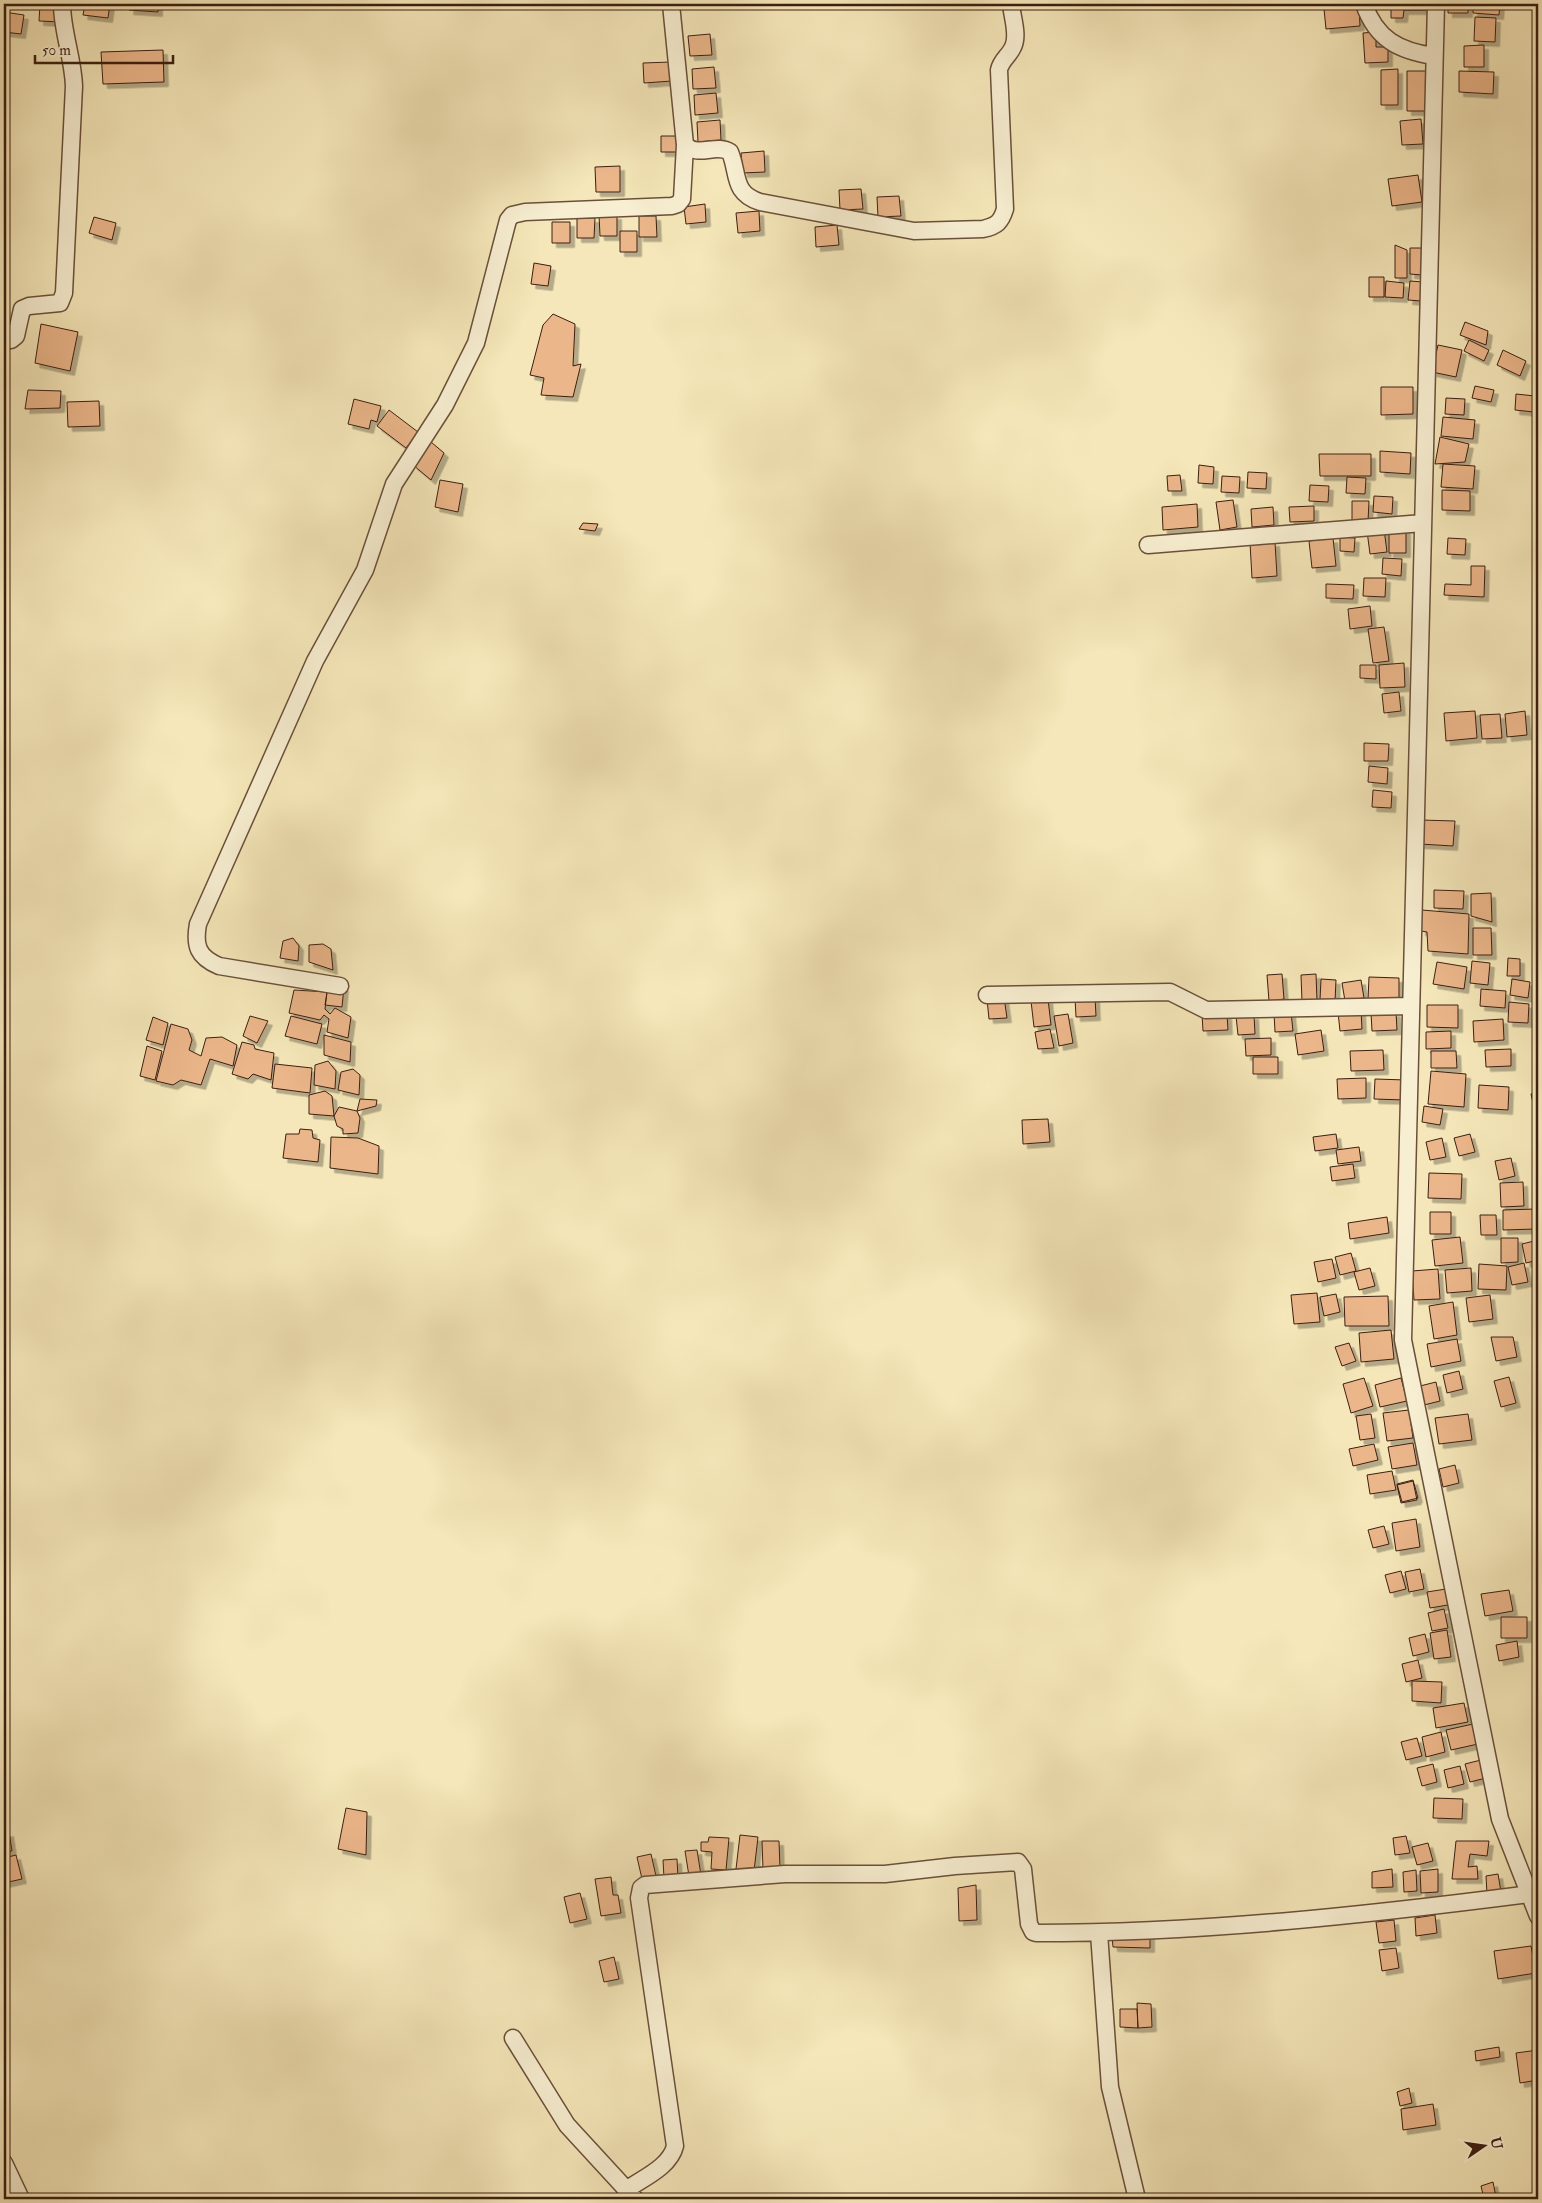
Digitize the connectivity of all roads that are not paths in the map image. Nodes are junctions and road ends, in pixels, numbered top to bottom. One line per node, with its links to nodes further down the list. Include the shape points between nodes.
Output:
1 (62, 4): 8 (street, via 74,86 64,293 60,303 22,309 16,336)
2 (671, 4): 7 (street)
3 (1011, 4): 7 (street, via 1015,39 999,70 1005,209 1002,221 993,227 914,231 760,202 751,199 740,188 730,152 724,149 696,151)
4 (1364, 4): 6 (street, via 1375,27 1390,42 1413,52)
5 (1436, 4): 6 (street)
6 (1434, 56): 9 (street)
7 (685, 145): 11 (street, via 684,192 678,204 525,212 512,215 508,220 476,343 445,405 394,484 365,570 315,661 198,924 197,946 208,961 219,966)
8 (4, 340)
9 (1423, 523): 10 (street); 13 (street)
10 (1148, 545)
11 (340, 986)
12 (987, 995): 13 (street, via 1170,992 1206,1010)
13 (1411, 1006): 14 (street, via 1403,1340 1500,1819)
14 (1530, 1894): 15 (street); 16 (street, via 1386,1913)
15 (1538, 1916)
16 (1099, 1933): 19 (street, via 1033,1932 1029,1924 1023,1869 1018,1862 885,1874 785,1874 644,1885 639,1898 675,2146 668,2161); 21 (street, via 1110,2087)
17 (513, 2038): 19 (street, via 567,2125)
18 (4, 2163): 20 (street)
19 (631, 2195)
20 (21, 2199)
21 (1137, 2199)

